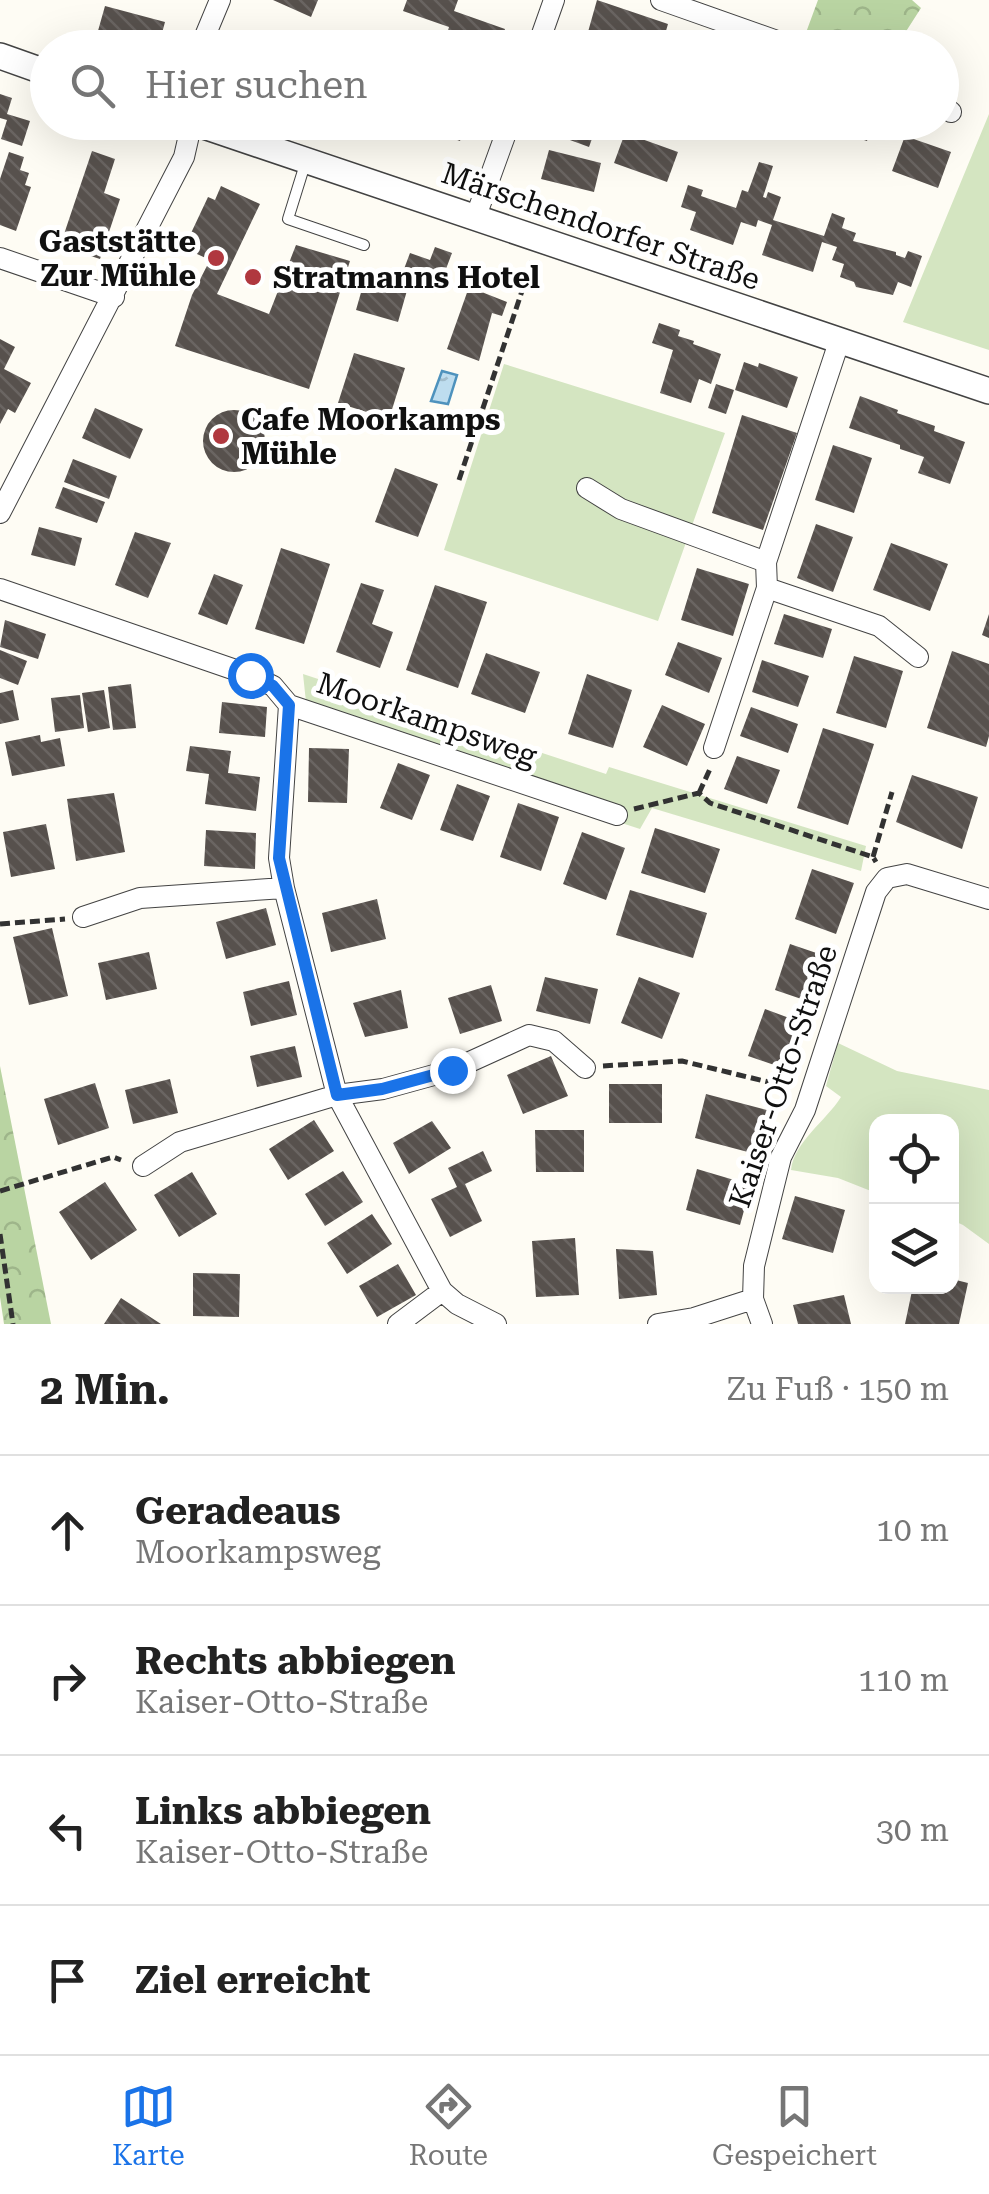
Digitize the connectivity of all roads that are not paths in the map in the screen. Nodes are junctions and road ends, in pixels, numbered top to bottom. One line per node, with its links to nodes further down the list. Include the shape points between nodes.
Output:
1 (220, 0): 4 (street)
2 (554, 0): 5 (street)
3 (661, 0): 6 (street)
4 (208, 30)
5 (543, 30)
6 (746, 30)
7 (0, 56): 8 (street)
8 (30, 67)
9 (188, 140): 16 (street)
10 (246, 140): 12 (street, Märschendorfer Straße)
11 (503, 140): 13 (street)
12 (306, 160): 13 (street, Märschendorfer Straße); 14 (lane, via 288,219)
13 (476, 216): 17 (street, Märschendorfer Straße)
14 (364, 245)
15 (0, 258): 16 (street)
16 (114, 298): 20 (street)
17 (839, 342): 18 (street, Märschendorfer Straße); 21 (street)
18 (989, 391)
19 (587, 488): 21 (street, via 621,509)
20 (0, 513)
21 (766, 562): 23 (street)
22 (0, 588): 25 (street, Moorkampsweg, via 250,675 273,686)
23 (767, 588): 24 (street, via 879,626); 26 (street)
24 (918, 657)
25 (289, 705): 27 (street, Moorkampsweg); 28 (street, via 279,858)
26 (714, 748)
27 (617, 815)
28 (284, 888): 30 (street, via 140,898); 32 (street)
29 (989, 900): 35 (street, Kaiser-Otto-Straße, via 907,874 886,878 876,892 811,1092 781,1157)
30 (82, 917)
31 (585, 1068): 32 (street, via 554,1041 529,1036 452,1070)
32 (337, 1095): 33 (street, via 180,1142); 34 (street)
33 (144, 1166)
34 (442, 1291): 36 (street); 37 (street)
35 (752, 1299): 38 (street); 39 (street, Kaiser-Otto-Straße)
36 (398, 1324)
37 (496, 1324)
38 (658, 1324)
39 (762, 1324)

